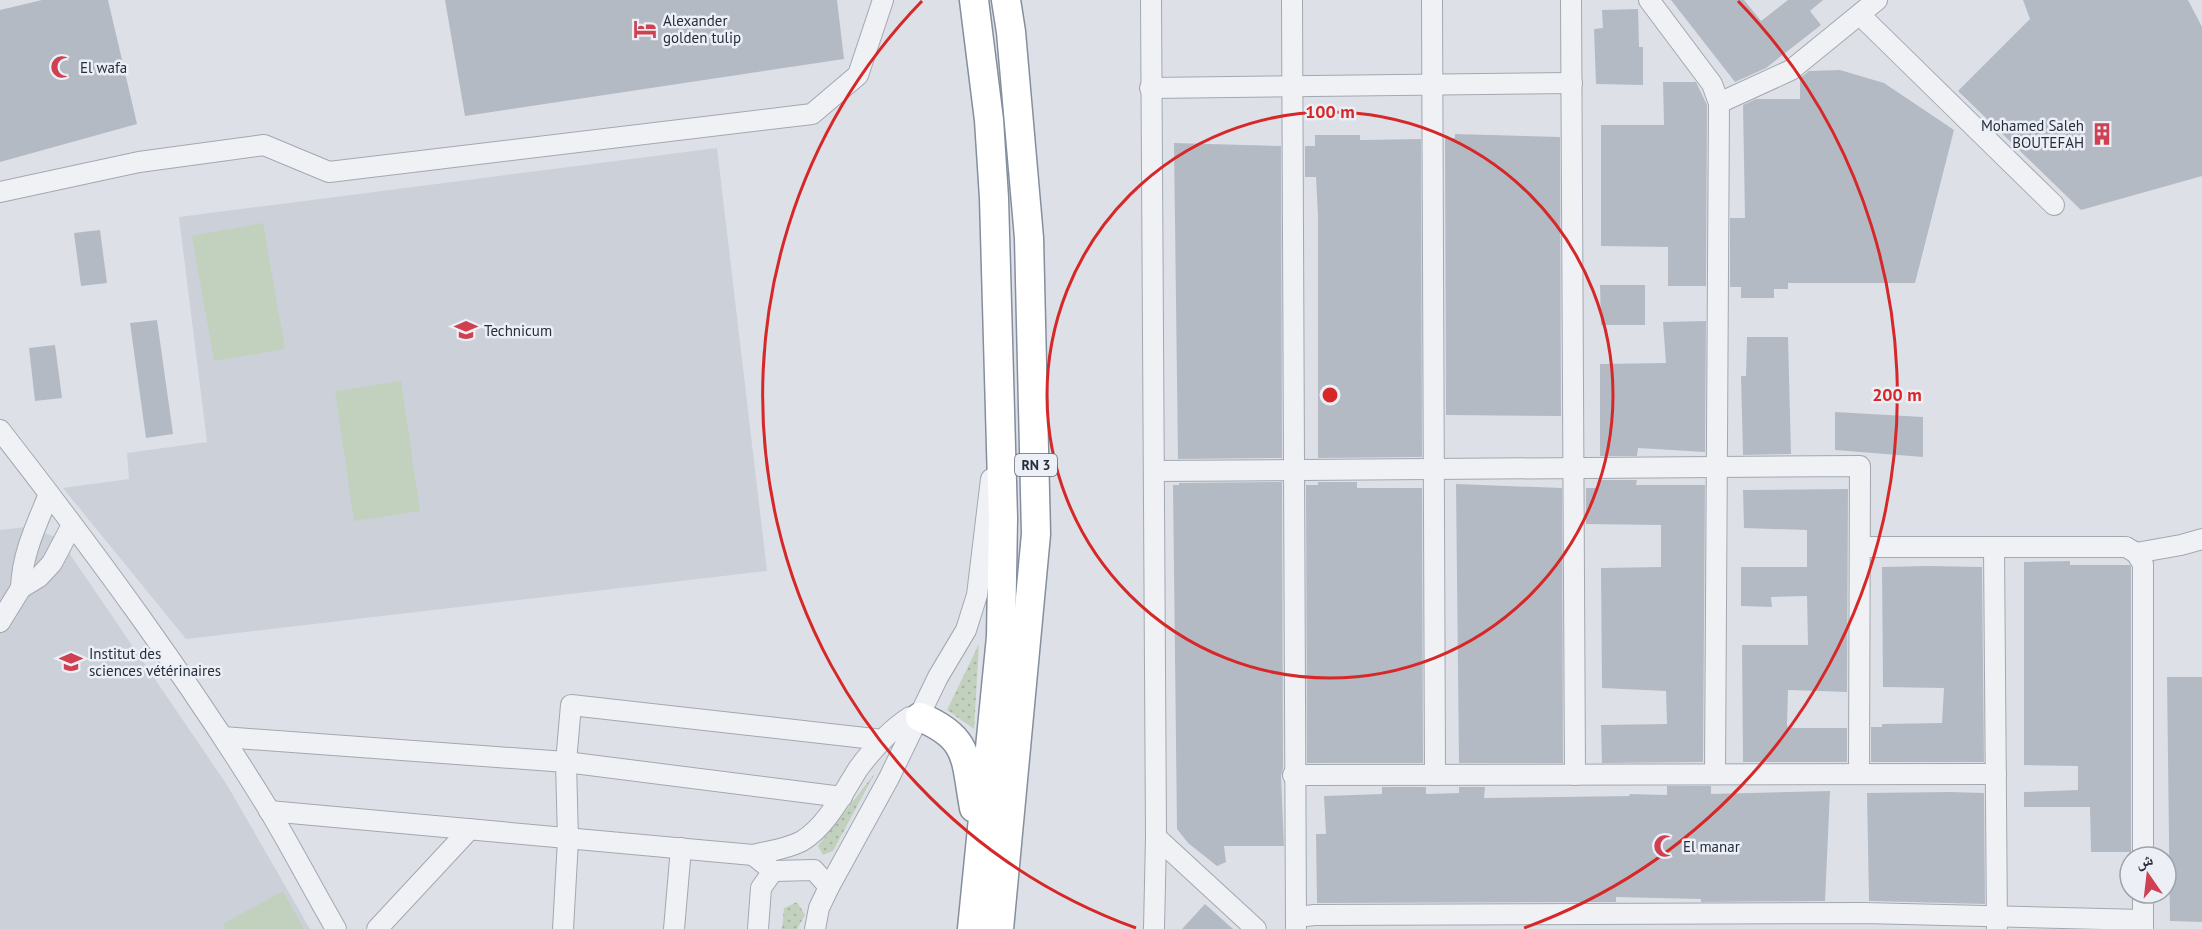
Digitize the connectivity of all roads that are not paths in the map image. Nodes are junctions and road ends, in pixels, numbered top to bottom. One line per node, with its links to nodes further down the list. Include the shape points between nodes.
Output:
1 (883, 0): 16 (street, via 858,75 812,114 329,172 264,145 138,162)
2 (974, 0): 18 (highway, RN 3, via 990,131)
3 (1006, 0): 69 (highway, RN 3, via 1029,238 1036,534)
4 (1151, 0): 14 (street)
5 (1292, 0): 13 (street)
6 (1432, 0): 12 (street)
7 (1571, 0): 11 (street)
8 (1649, 0): 15 (street, via 1712,84)
9 (1877, 0): 10 (street)
10 (1860, 15): 15 (street, via 1791,70); 17 (street)
11 (1572, 83): 12 (street); 22 (street)
12 (1433, 85): 13 (street); 21 (street)
13 (1292, 87): 14 (street); 23 (street)
14 (1150, 88): 24 (street)
15 (1719, 102): 20 (street)
16 (0, 192)
17 (2054, 205)
18 (1000, 386): 33 (street, via 977,595 966,630); 46 (highway, RN 3, via 1001,637)
19 (0, 430): 25 (street)
20 (1717, 467): 22 (street); 28 (street, via 1860,466); 37 (street)
21 (1436, 468): 22 (street); 23 (street); 41 (street)
22 (1575, 468): 42 (street)
23 (1293, 469): 24 (street); 40 (street)
24 (1154, 471): 47 (street)
25 (49, 494): 26 (street); 31 (street, via 21,566)
26 (72, 525): 31 (street, via 52,562 39,577); 34 (street)
27 (2202, 539): 30 (street)
28 (1861, 547): 29 (street); 38 (street)
29 (1994, 547): 30 (street, via 2126,547); 39 (street)
30 (2136, 553): 49 (street, via 2143,564)
31 (21, 588): 32 (street)
32 (0, 622)
33 (920, 717): 35 (street, via 910,717); 46 (highway, via 954,735 961,748); 53 (street)
34 (223, 737): 36 (street); 44 (street)
35 (883, 741): 36 (street, via 571,705); 43 (street)
36 (566, 762): 43 (street); 48 (street)
37 (1714, 774): 38 (street); 42 (street)
38 (1859, 774): 39 (street)
39 (1996, 774): 60 (street)
40 (1293, 775): 41 (street); 59 (street)
41 (1435, 775): 42 (street)
42 (1575, 775)
43 (842, 797): 51 (street, via 803,840)
44 (269, 811): 45 (street); 62 (street)
45 (470, 829): 48 (street); 63 (street)
46 (980, 836): 68 (highway, RN 3)
47 (1156, 837): 70 (street); 71 (street)
48 (568, 840): 50 (street); 64 (street)
49 (2143, 845)
50 (681, 848): 51 (street); 65 (street)
51 (753, 855): 52 (street)
52 (773, 871): 53 (street, via 814,870); 66 (street, via 761,888)
53 (829, 887): 67 (street)
54 (2143, 905): 61 (street)
55 (1716, 921): 56 (street); 58 (street)
56 (1864, 921): 60 (street)
57 (1437, 922): 58 (street); 59 (street, via 1315,915)
58 (1576, 922)
59 (1296, 923)
60 (1997, 923): 61 (street)
61 (2143, 925)
62 (336, 929)
63 (377, 929)
64 (563, 929)
65 (674, 929)
66 (758, 929)
67 (815, 929)
68 (972, 929)
69 (999, 929)
70 (1154, 929)
71 (1256, 929)

